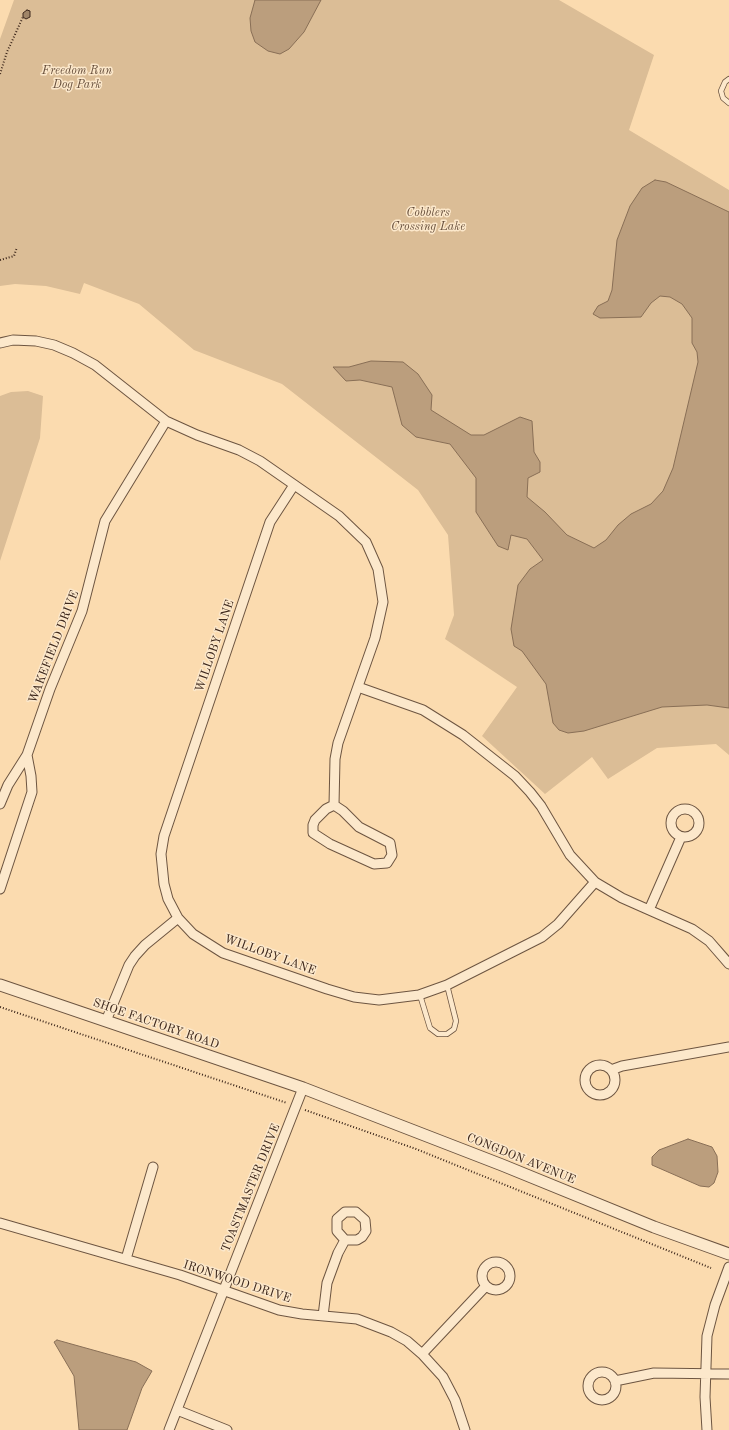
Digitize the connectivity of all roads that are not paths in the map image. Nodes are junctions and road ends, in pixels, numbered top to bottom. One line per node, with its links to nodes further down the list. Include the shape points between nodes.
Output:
1 (729, 79): 2 (lane, via 721,91)
2 (729, 103)
3 (0, 343): 4 (street, via 13,340 36,341 73,352 95,365)
4 (166, 421): 5 (street, via 239,450); 7 (street, WAKEFIELD DRIVE, via 105,521 82,611 50,689)
5 (294, 485): 6 (street, via 339,516 358,533 366,542 378,568 383,602 380,620); 14 (street, WILLOBY LANE, via 270,522 164,836 161,854 164,884)
6 (358, 687): 9 (street, via 338,743); 11 (street, via 423,710 463,734 495,759 530,792 570,856)
7 (27, 755): 8 (street, WAKEFIELD DRIVE, via 8,785); 12 (street, WAKEFIELD DRIVE, via 32,792)
8 (0, 804)
9 (334, 805): 9 (street, via 359,827 390,843 392,854 387,863 374,864 330,844 313,833 315,820)
10 (681, 837): 13 (street)
11 (595, 882): 13 (street, via 606,890); 16 (street, WILLOBY LANE, via 558,924 542,937)
12 (0, 889)
13 (649, 910): 15 (street, via 698,933 717,949)
14 (178, 918): 18 (street, WILLOBY LANE, via 193,934 223,953 354,997 379,1000); 19 (street, via 144,945 128,965)
15 (729, 964)
16 (447, 985): 18 (street, WILLOBY LANE); 18 (lane, via 456,1021 454,1029 447,1034 438,1034 430,1028)
17 (0, 986): 19 (street, SHOE FACTORY ROAD)
18 (420, 995)
19 (106, 1021): 22 (street, SHOE FACTORY ROAD)
20 (729, 1047): 21 (street)
21 (611, 1070)
22 (303, 1088): 26 (street, CONGDON AVENUE, via 654,1227); 30 (street, TOASTMASTER DRIVE)
23 (153, 1168): 27 (street)
24 (0, 1222): 27 (street, IRONWOOD DRIVE)
25 (345, 1240): 31 (street, via 327,1282)
26 (729, 1254)
27 (126, 1259): 30 (street, IRONWOOD DRIVE)
28 (729, 1267): 33 (street, via 706,1336)
29 (486, 1286): 32 (street)
30 (223, 1290): 31 (street, IRONWOOD DRIVE, via 279,1310); 36 (street, TOASTMASTER DRIVE)
31 (323, 1316): 32 (street, IRONWOOD DRIVE, via 357,1319 376,1325 407,1341)
32 (422, 1354): 39 (street, IRONWOOD DRIVE, via 451,1390)
33 (704, 1374): 34 (street); 35 (street, via 654,1373); 40 (street)
34 (729, 1374)
35 (615, 1381)
36 (177, 1410): 37 (street, TOASTMASTER DRIVE); 38 (street)
37 (169, 1430)
38 (227, 1430)
39 (465, 1430)
40 (707, 1430)

